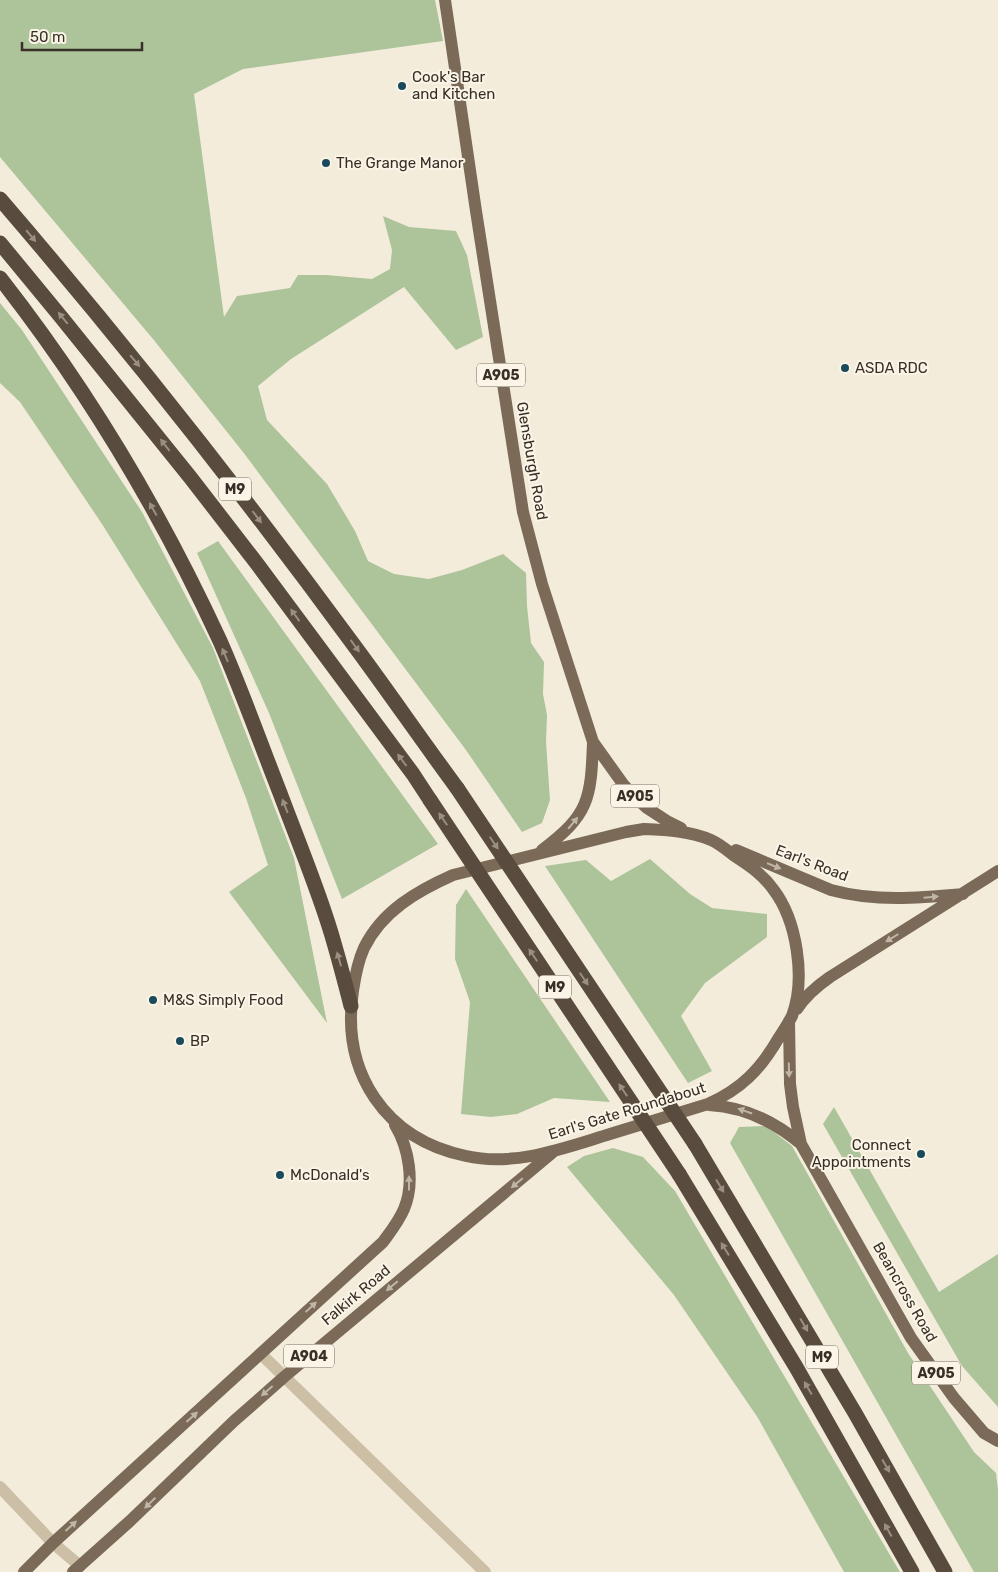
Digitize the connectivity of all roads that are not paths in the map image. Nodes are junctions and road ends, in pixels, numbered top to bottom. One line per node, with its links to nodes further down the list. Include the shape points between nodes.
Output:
1 (445, 0): 5 (main road, Glensburgh Road / A905, via 523,512 542,584)
2 (0, 199): 26 (highway, M9, one-way to 26, bridge, via 247,504 457,788 695,1144 855,1412)
3 (0, 244): 25 (highway, M9, one-way to 3, bridge, via 800,1375 679,1174 413,774 248,551)
4 (0, 278): 11 (highway, one-way to 4, via 328,924 300,846 237,681 203,607 113,443 46,340)
5 (593, 742): 6 (main road, Glensburgh Road / A905, via 623,784 646,808); 8 (main road, Glensburgh Road / A905, one-way to 5, via 564,834 581,813 589,795)
6 (692, 833): 7 (main road, Earl's Gate Roundabout); 8 (main road, Earl's Gate Roundabout, via 644,829)
7 (713, 841): 10 (main road, Earl's Road, one-way to 10, via 843,894 875,898); 12 (main road, Earl's Gate Roundabout, via 759,872 774,889 784,909 796,944 798,962 797,997)
8 (536, 855): 11 (main road, Earl's Gate Roundabout, via 453,875 405,900 375,930 364,948)
9 (998, 871): 10 (main road, Earl's Road)
10 (964, 894): 12 (main road, Earl's Road, one-way to 12, via 816,987)
11 (351, 1006): 14 (main road, Earl's Gate Roundabout, via 354,1048 361,1072 373,1096)
12 (790, 1019): 13 (main road, Earl's Gate Roundabout, via 770,1054 749,1079 727,1096); 15 (main road, Beancross Road / A905, one-way to 15, via 790,1088)
13 (708, 1104): 15 (main road, Beancross Road / A905, one-way to 13, via 759,1116); 16 (main road, Earl's Gate Roundabout)
14 (392, 1119): 16 (main road, Earl's Gate Roundabout, via 426,1143 468,1157 497,1159); 17 (main road, Falkirk Road / A904, one-way to 14, via 383,1242 397,1223 409,1191 409,1171 407,1154)
15 (801, 1144): 19 (main road, Beancross Road / A905, via 911,1338 954,1398 984,1433)
16 (554, 1151): 18 (main road, Falkirk Road / A904, one-way to 18)
17 (261, 1354): 18 (street); 21 (main road, Falkirk Road / A904, one-way to 17)
18 (284, 1377): 22 (main road, Falkirk Road / A904, one-way to 22); 24 (street)
19 (998, 1442)
20 (0, 1487): 21 (street)
21 (53, 1543): 22 (street); 23 (main road, Falkirk Road / A904)
22 (77, 1569)
23 (24, 1572)
24 (485, 1572)
25 (912, 1572)
26 (945, 1572)

